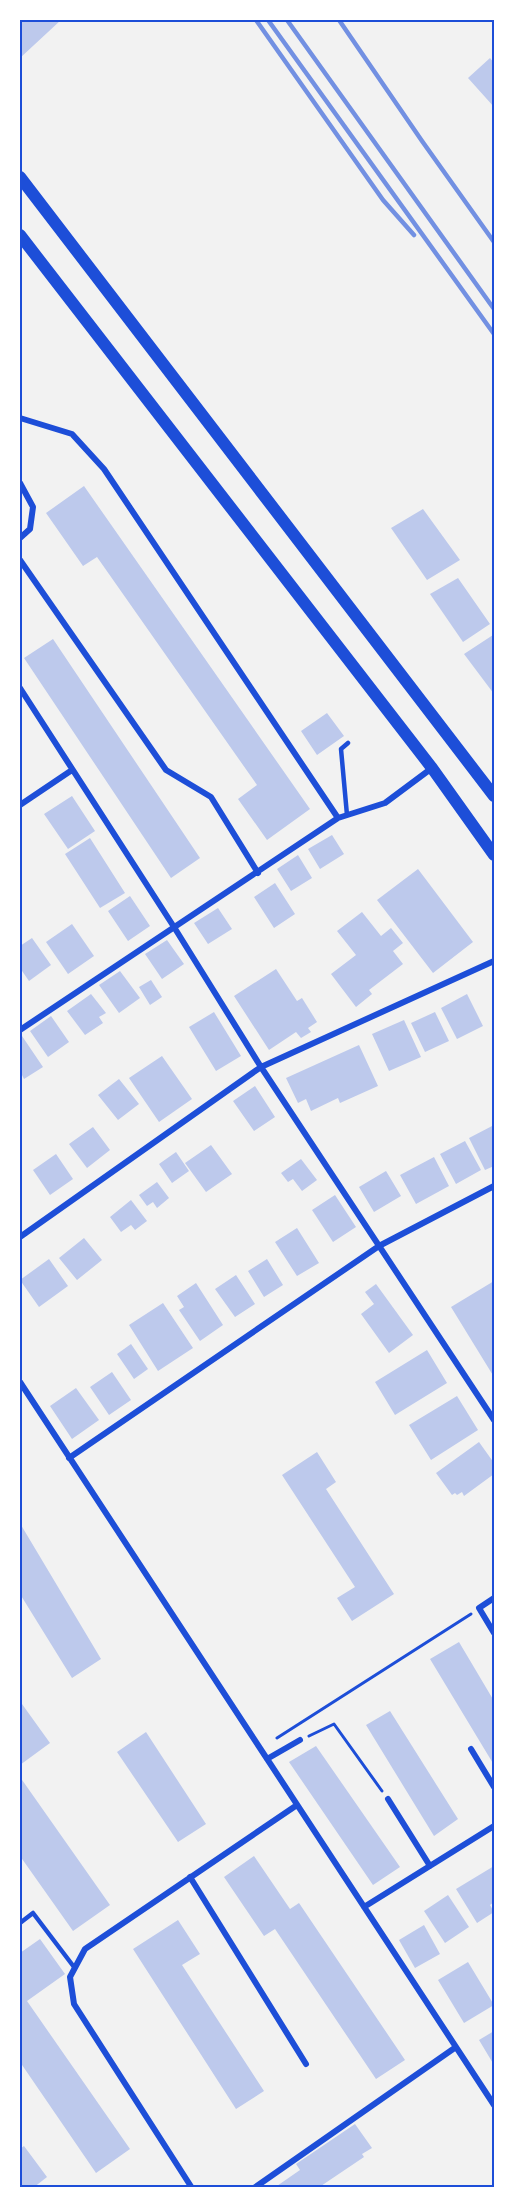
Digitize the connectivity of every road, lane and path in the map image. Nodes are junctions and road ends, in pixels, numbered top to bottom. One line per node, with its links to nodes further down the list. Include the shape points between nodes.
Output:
1 (20, 177): 11 (main road)
2 (20, 235): 9 (main road)
3 (20, 418): 14 (street, via 72,434 104,469)
4 (20, 483): 5 (street, via 33,507 30,529)
5 (20, 538)
6 (20, 560): 16 (street, via 166,770 211,797)
7 (20, 688): 10 (street)
8 (348, 743): 13 (lane, via 341,749)
9 (432, 768): 13 (street, via 385,803); 15 (main road)
10 (72, 770): 12 (street); 17 (street)
11 (495, 796)
12 (20, 805)
13 (347, 815): 14 (street)
14 (338, 818): 16 (street)
15 (495, 855)
16 (258, 873): 17 (street)
17 (174, 927): 19 (street); 20 (street)
18 (495, 962): 20 (street)
19 (20, 1030)
20 (261, 1067): 22 (street); 23 (street)
21 (495, 1186): 23 (street)
22 (20, 1237)
23 (379, 1246): 25 (street); 26 (street)
24 (20, 1382): 26 (street)
25 (495, 1420)
26 (69, 1458): 31 (street)
27 (495, 1598): 28 (street)
28 (479, 1608): 29 (street); 31 (path)
29 (495, 1633)
30 (300, 1740): 33 (street); 35 (path, via 334,1724)
31 (260, 1749): 33 (street)
32 (471, 1749): 34 (street)
33 (267, 1760): 36 (street)
34 (495, 1787)
35 (388, 1800): 38 (street)
36 (297, 1805): 39 (street); 40 (street)
37 (495, 1826): 38 (street)
38 (430, 1866): 40 (street)
39 (190, 1877): 42 (street, via 85,1949); 44 (street)
40 (364, 1907): 43 (street)
41 (20, 1923): 42 (lane, via 33,1913)
42 (74, 1967): 46 (street, via 70,1977 74,2004)
43 (456, 2047): 45 (street); 47 (street)
44 (306, 2064)
45 (495, 2105)
46 (192, 2187)
47 (254, 2187)

